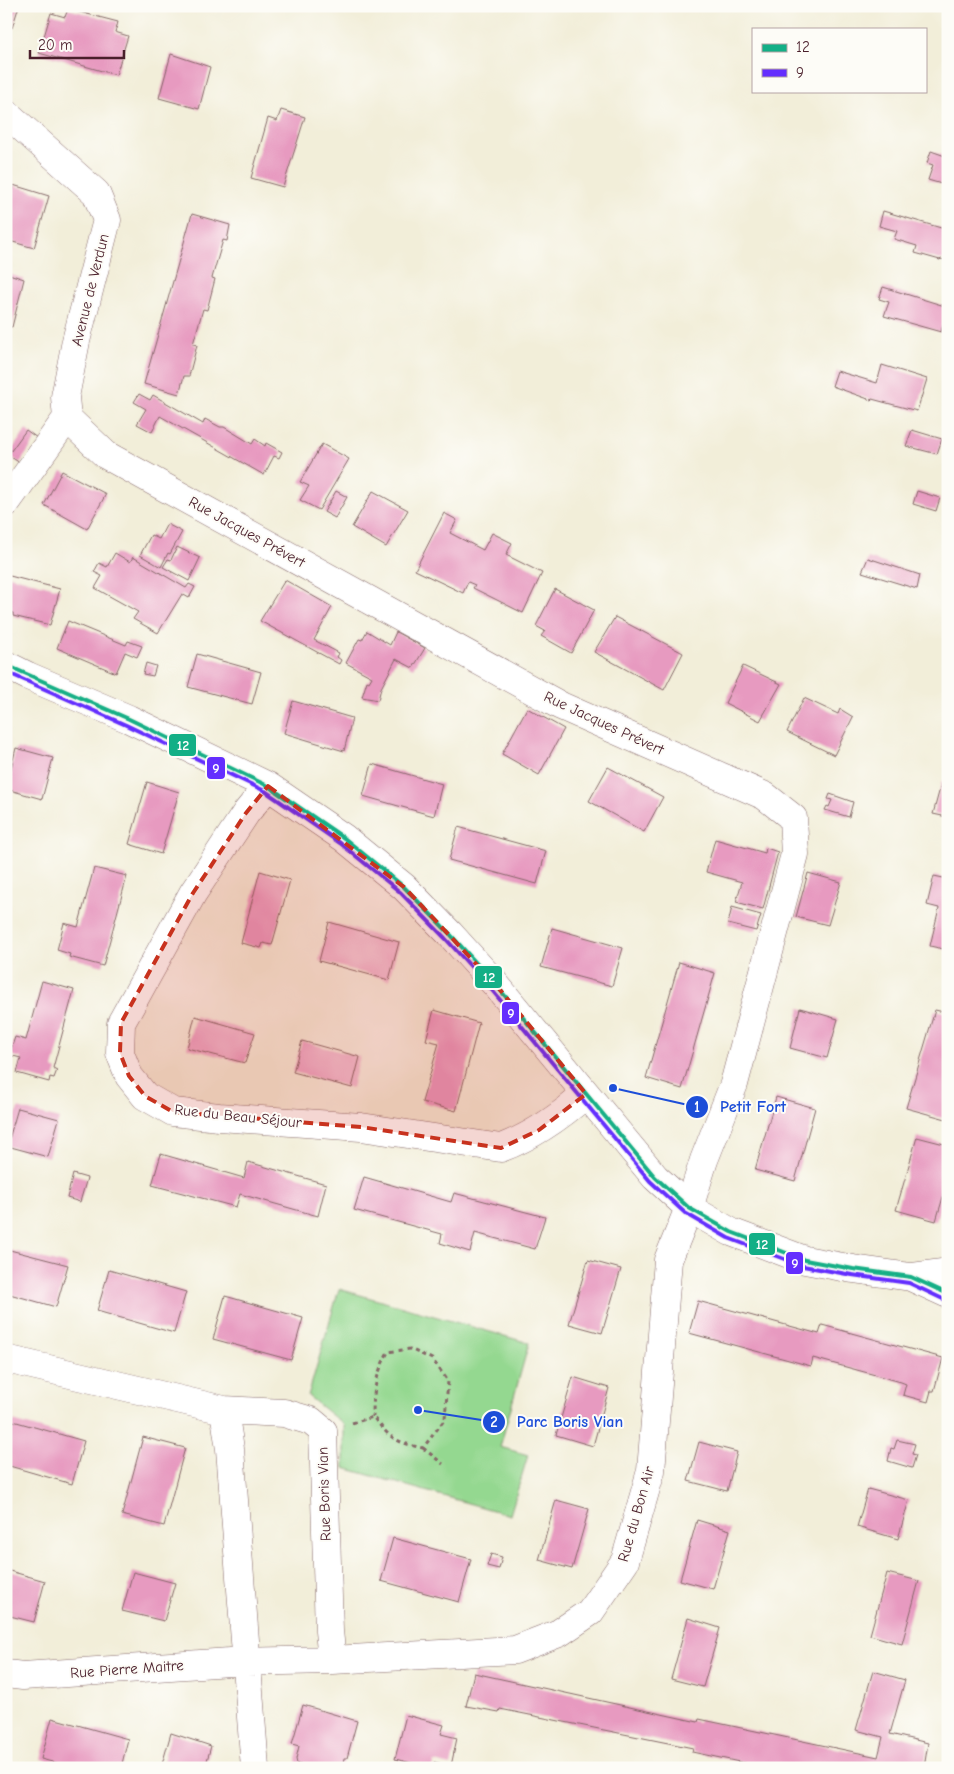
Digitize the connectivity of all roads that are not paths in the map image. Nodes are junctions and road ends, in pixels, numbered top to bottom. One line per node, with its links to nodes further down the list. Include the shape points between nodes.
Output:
1 (6, 113): 2 (street, Avenue de Verdun, via 96,193 107,220 64,397)
2 (67, 418): 3 (street); 7 (street, Rue Jacques Prévert, via 106,455 562,706 765,796 793,818 795,854 737,1075)
3 (6, 502)
4 (6, 665): 5 (street)
5 (268, 786): 6 (street, via 344,838 404,886 496,985); 6 (street, Rue du Beau Séjour, via 246,813 193,893 121,1023 120,1053 129,1076 145,1096 173,1112 360,1128 501,1148 539,1130)
6 (586, 1094): 7 (street, via 655,1177)
7 (689, 1208): 9 (street, via 731,1232 805,1260); 13 (street, Rue du Bon Air, via 668,1260 651,1471 625,1561 590,1612 559,1633 515,1650)
8 (948, 1272): 9 (street)
9 (911, 1276): 10 (street)
10 (948, 1294)
11 (6, 1359): 12 (street, Rue Boris Vian)
12 (224, 1410): 13 (street, Rue Boris Vian, via 284,1413 311,1421 323,1431); 14 (street, via 231,1458)
13 (332, 1660): 14 (street, Rue du Bon Air)
14 (247, 1661): 15 (street, Rue Pierre Maitre, via 23,1676); 16 (street)
15 (6, 1674)
16 (255, 1768)

